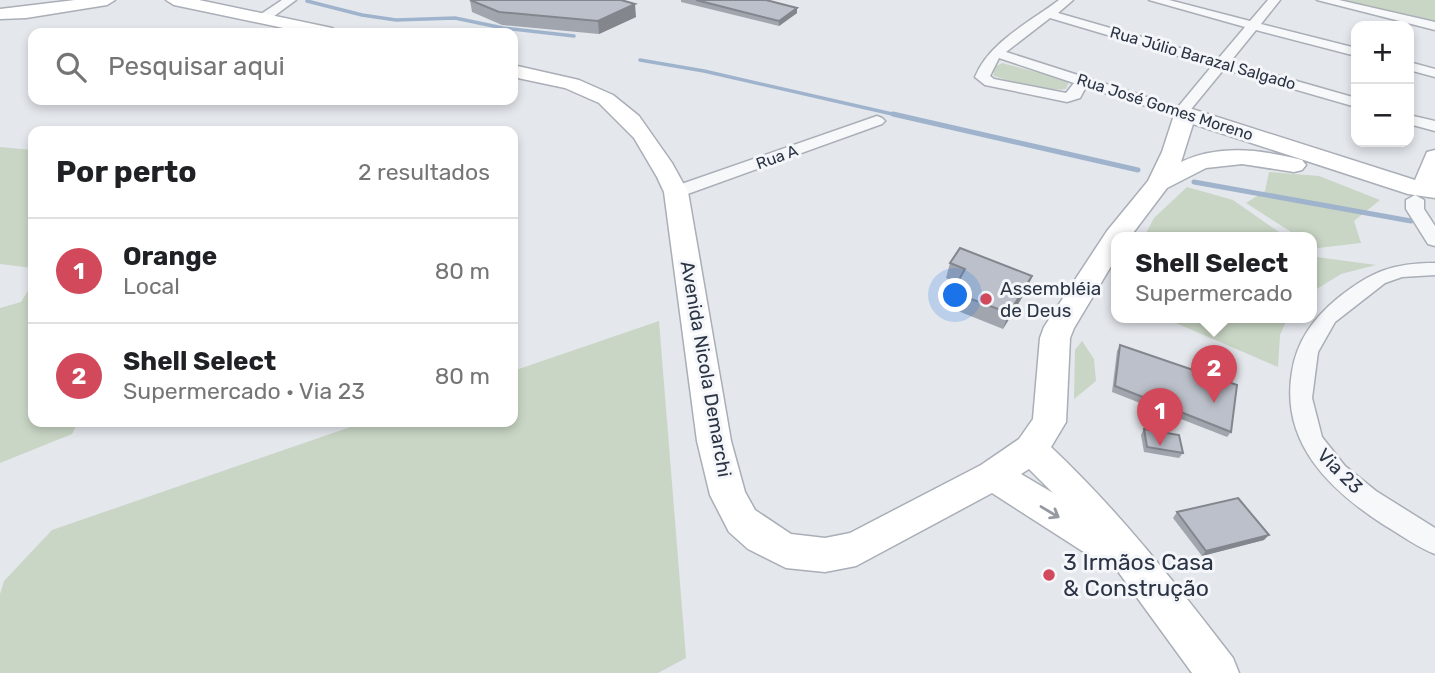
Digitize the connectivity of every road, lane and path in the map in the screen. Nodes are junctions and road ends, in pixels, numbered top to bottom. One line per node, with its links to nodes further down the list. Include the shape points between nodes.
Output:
1 (4, 0): 10 (street)
2 (107, 0): 9 (street)
3 (174, 0): 13 (street)
4 (290, 0): 13 (street)
5 (1067, 0): 12 (street)
6 (1155, 0): 14 (street)
7 (1273, 0): 14 (street)
8 (1323, 0): 15 (street)
9 (41, 2): 11 (street); 17 (street)
10 (0, 5)
11 (0, 14)
12 (1049, 14): 19 (street); 20 (street, Rua Júlio Barazal Salgado)
13 (262, 19): 16 (street)
14 (1251, 24): 18 (street); 20 (street)
15 (1435, 26)
16 (307, 28)
17 (0, 36)
18 (1351, 51)
19 (996, 53): 24 (street, Rua José Gomes Moreno); 24 (street, via 982,77 990,82 1067,98 1075,95)
20 (1219, 63): 25 (street, Rua Júlio Barazal Salgado); 26 (street)
21 (1414, 67): 23 (street)
22 (518, 72): 35 (street, Avenida Nicola Demarchi, via 592,91 614,104 657,155)
23 (1435, 73)
24 (1083, 80): 26 (street, Rua José Gomes Moreno)
25 (1351, 102)
26 (1184, 114): 30 (street); 31 (street, Rua José Gomes Moreno)
27 (1414, 120): 29 (street)
28 (877, 121): 35 (street, Rua A)
29 (1435, 126)
30 (1179, 141): 33 (street); 34 (street)
31 (1256, 148): 33 (street, Rua José Gomes Moreno); 36 (street, Rua José Gomes Moreno, via 1322,171)
32 (1435, 157): 36 (street)
33 (1213, 159): 34 (street, Rua José Gomes Moreno)
34 (1161, 183): 37 (street)
35 (677, 192): 44 (street, Avenida Nicola Demarchi, via 714,441 728,495 742,521 786,551 825,555 856,550)
36 (1425, 195): 38 (street, via 1415,209)
37 (1120, 232)
38 (1435, 240)
39 (1111, 245): 43 (street, via 1059,327 1049,422)
40 (1435, 269): 42 (street, Via 23, via 1383,276)
41 (1435, 283): 42 (street, Via 23)
42 (1351, 299): 45 (street, Via 23, via 1321,325 1305,357 1302,411 1311,440 1349,484)
43 (1031, 449): 44 (street, Avenida Nicola Demarchi); 46 (street, via 1069,485)
44 (993, 475): 46 (street, one-way to 46)
45 (1435, 542)
46 (1138, 566): 47 (street)
47 (1218, 673)

